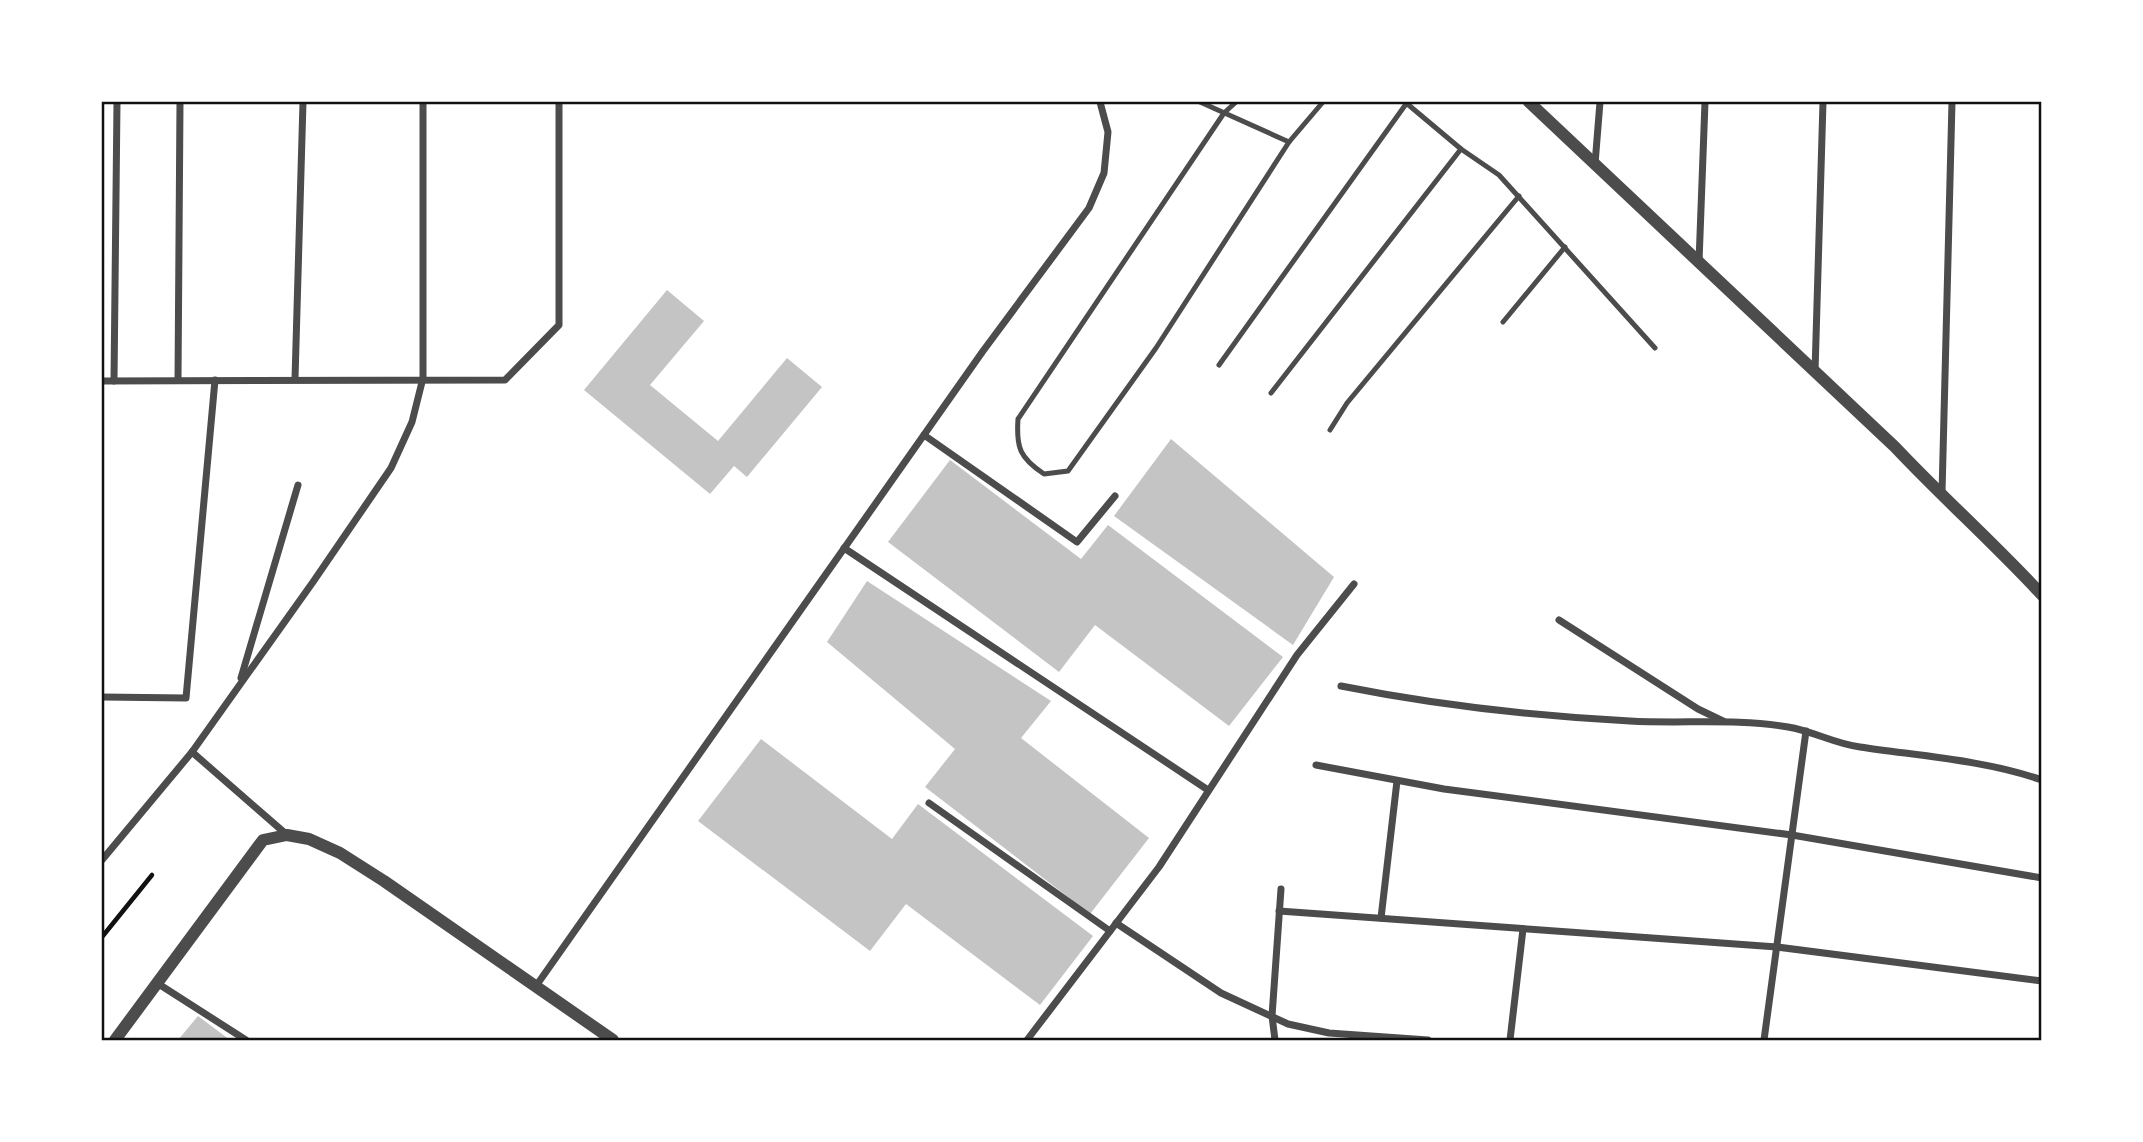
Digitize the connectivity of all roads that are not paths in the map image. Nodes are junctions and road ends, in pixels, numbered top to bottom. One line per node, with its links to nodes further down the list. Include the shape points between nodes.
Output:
1 (117, 102): 32 (street)
2 (180, 102): 29 (street)
3 (303, 102): 28 (street)
4 (423, 102): 27 (street)
5 (559, 102): 27 (street, via 559,324 505,380)
6 (1100, 102): 35 (street, via 1108,132 1104,173 1089,208)
7 (1200, 102): 16 (lane)
8 (1236, 102): 16 (lane)
9 (1323, 102): 17 (lane)
10 (1529, 102): 19 (street)
11 (1600, 102): 19 (street)
12 (1705, 102): 22 (street)
13 (1822, 102): 26 (street)
14 (1952, 102): 38 (street)
15 (1405, 103): 18 (lane); 25 (lane)
16 (1224, 113): 17 (lane); 17 (lane, via 1018,419 1017,436 1025,462 1044,474 1068,471 1156,348)
17 (1289, 142)
18 (1461, 149): 20 (lane, via 1499,175); 33 (lane)
19 (1595, 164): 22 (street)
20 (1519, 196): 21 (lane); 34 (lane, via 1347,403)
21 (1565, 247): 23 (lane); 24 (lane)
22 (1699, 263): 26 (street)
23 (1503, 322)
24 (1655, 348)
25 (1219, 365)
26 (1815, 372): 38 (street)
27 (423, 378): 28 (street); 43 (street, via 412,422 391,468)
28 (295, 379): 30 (street)
29 (178, 380): 30 (street); 32 (street)
30 (215, 380): 45 (street, via 186,698)
31 (102, 381): 32 (street)
32 (114, 381)
33 (1271, 393)
34 (1330, 430)
35 (924, 435): 37 (street, via 1077,542); 39 (street)
36 (298, 485): 43 (street)
37 (1115, 496)
38 (1942, 496): 41 (street)
39 (844, 548): 52 (street); 67 (street)
40 (1354, 584): 52 (street, via 1297,655)
41 (2042, 595)
42 (1559, 620): 46 (street)
43 (239, 685): 48 (street)
44 (1341, 686): 46 (street, via 1485,710 1630,722)
45 (102, 697)
46 (1727, 723): 47 (street)
47 (1806, 731): 50 (street, via 1852,746 2008,769); 55 (street)
48 (192, 752): 54 (street); 56 (street)
49 (1316, 765): 51 (street)
50 (2042, 780)
51 (1398, 781): 55 (street); 60 (street)
52 (1208, 790): 61 (street, via 1159,867)
53 (929, 803): 63 (street)
54 (286, 835): 66 (street, via 262,839); 67 (street, via 340,853)
55 (1792, 835): 57 (street); 64 (street)
56 (102, 860)
57 (2042, 878)
58 (1281, 889): 59 (street)
59 (1279, 912): 60 (street); 68 (street)
60 (1381, 918): 62 (street)
61 (1116, 923): 63 (street); 68 (street, via 1221,993)
62 (1523, 929): 64 (street); 75 (street)
63 (1110, 931): 72 (street)
64 (1777, 947): 65 (street); 76 (street)
65 (2042, 981)
66 (157, 984): 69 (street); 70 (street)
67 (536, 986): 71 (street)
68 (1272, 1016): 73 (street); 74 (street, via 1329,1033)
69 (115, 1041)
70 (246, 1041)
71 (613, 1041)
72 (1027, 1041)
73 (1275, 1041)
74 (1428, 1041)
75 (1510, 1041)
76 (1764, 1041)

